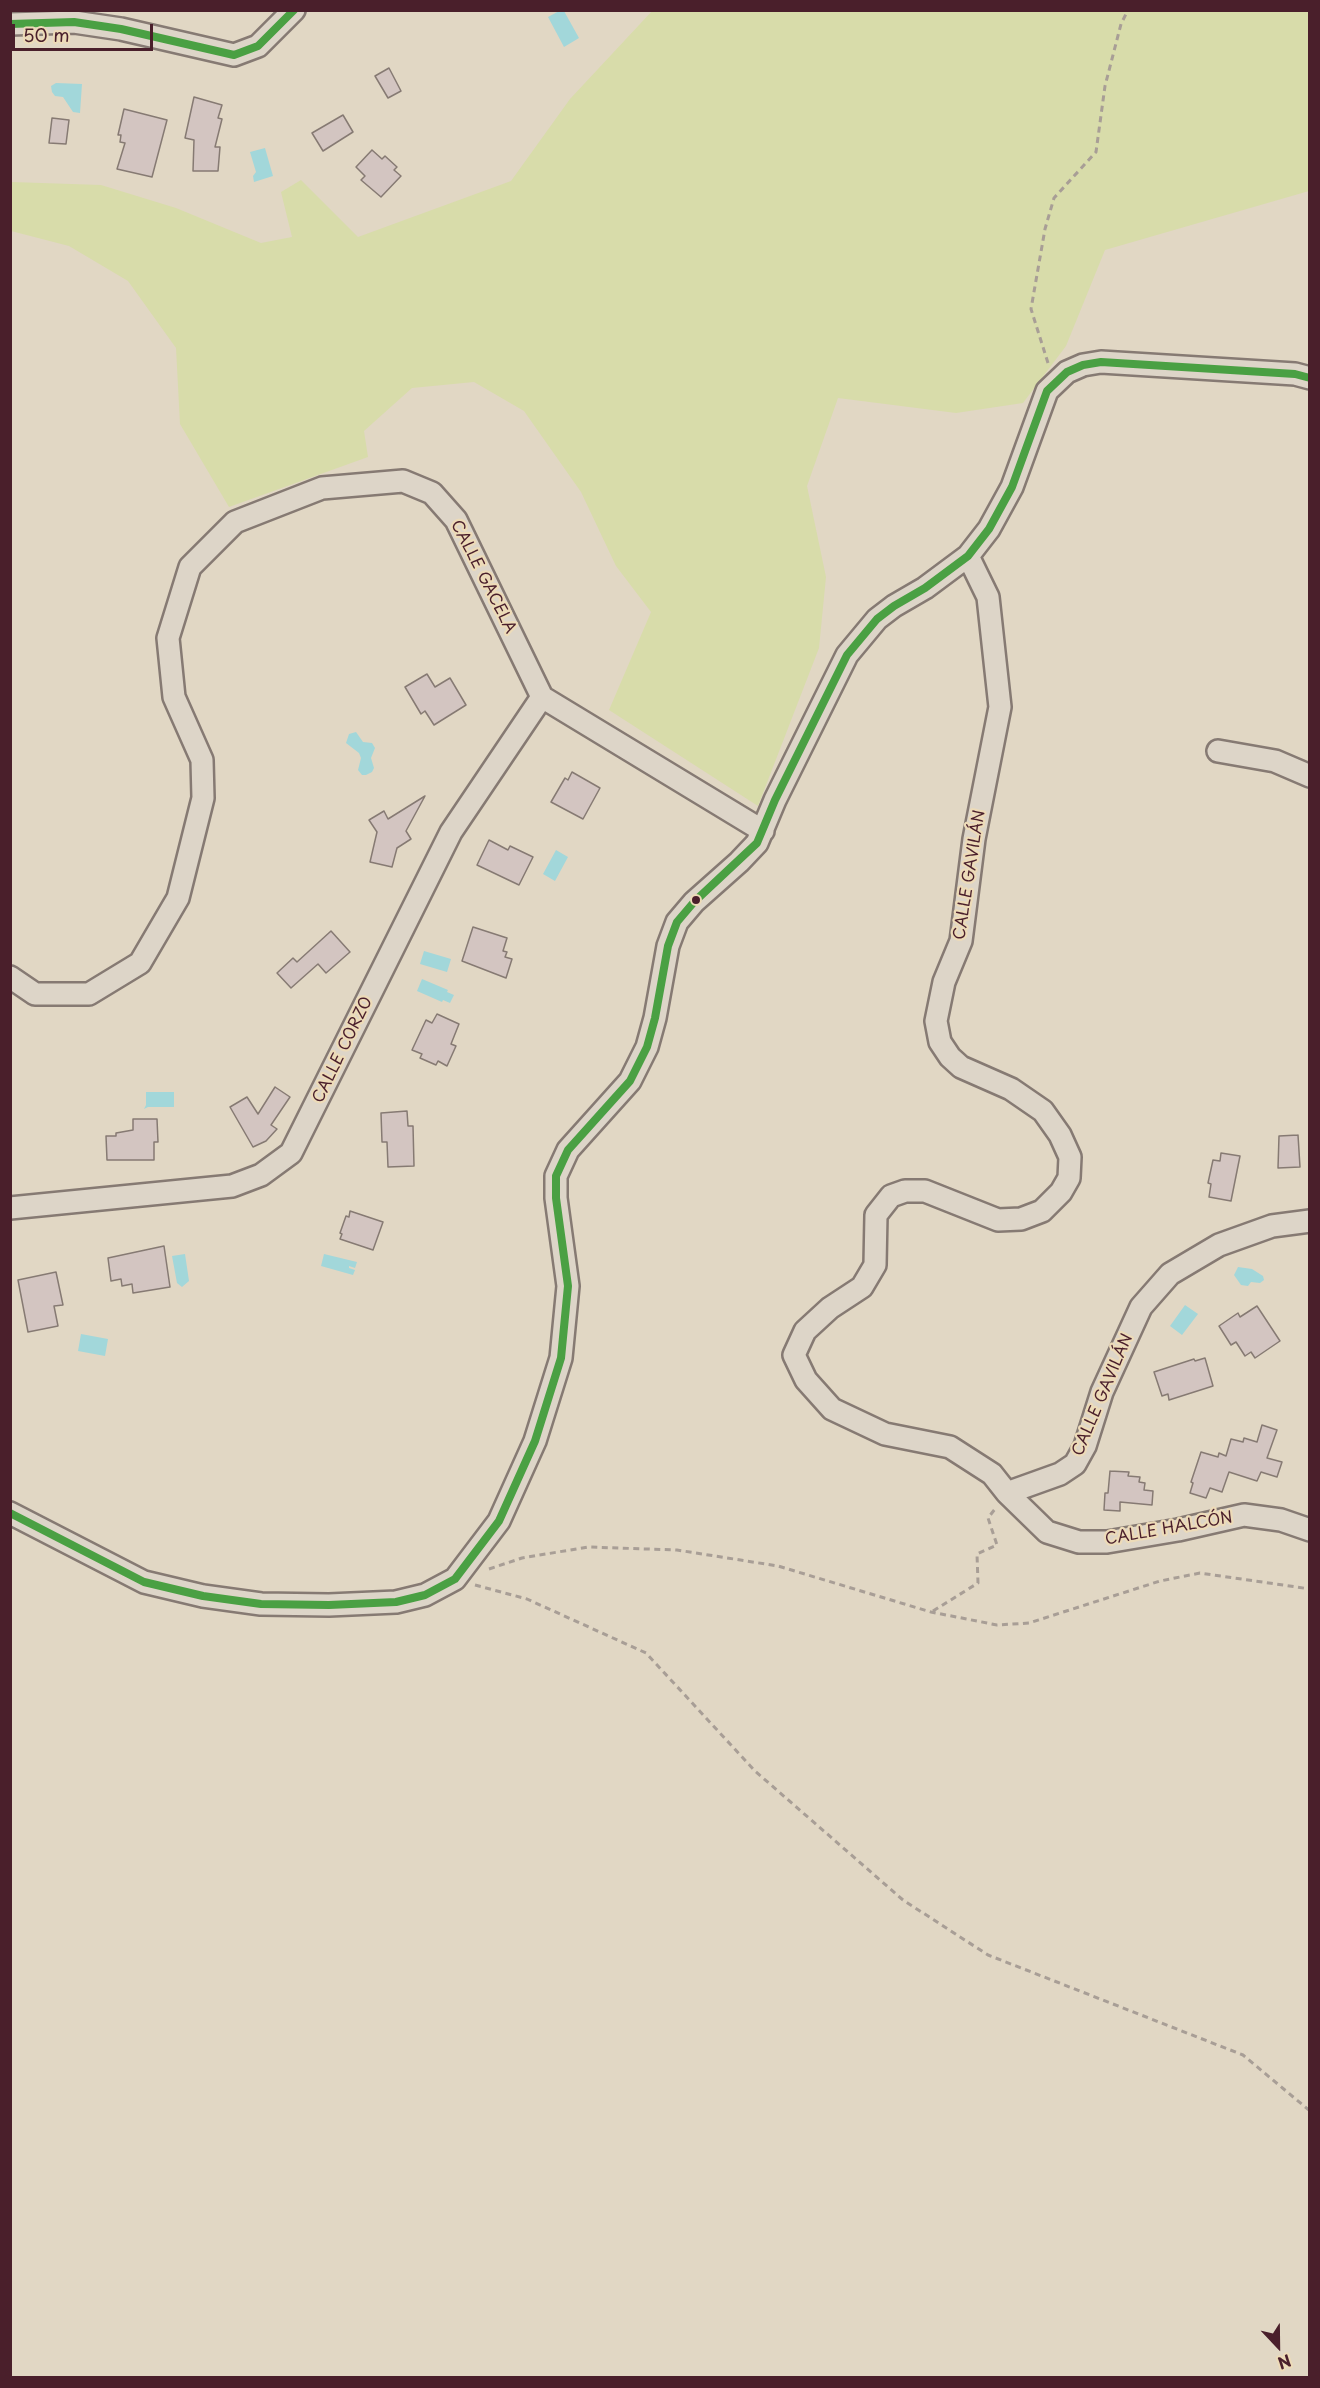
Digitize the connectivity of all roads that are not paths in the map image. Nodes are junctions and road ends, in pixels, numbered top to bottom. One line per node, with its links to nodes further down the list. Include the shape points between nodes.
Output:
1 (294, 10): 2 (street, via 258,46 234,55 74,22)
2 (10, 24)
3 (1310, 378): 4 (street, via 1101,362 1067,372 1047,391 1007,497)
4 (968, 556): 8 (street, via 894,606 862,634 846,656); 12 (street, CALLE GAVILÁN, via 988,597 1000,707 974,839 961,941 945,982 936,1021 940,1042 961,1067 1011,1089 1042,1111 1070,1157 1069,1178 1042,1211 1021,1219 998,1220 925,1191 891,1196 876,1215 875,1264 862,1287 805,1331 794,1355 806,1380 832,1409 885,1434 950,1447 992,1474)
5 (542, 697): 8 (street); 9 (street, CALLE GACELA, via 456,519 432,493 403,481 322,488 235,522 190,567 168,638 174,698 202,760 203,788 177,897 140,963 89,994 35,994); 10 (street, CALLE CORZO, via 451,832 291,1153 261,1175 232,1186)
6 (1218, 751): 7 (street, via 1275,761)
7 (1310, 776)
8 (763, 831): 13 (street, via 757,843 677,922 668,946 647,1047 630,1081 568,1150 556,1176 568,1286 561,1358 535,1441 499,1521 455,1579 426,1595 396,1602 261,1604 202,1596 144,1582)
9 (10, 977)
10 (10, 1208)
11 (1310, 1221): 12 (street, CALLE GAVILÁN, via 1272,1226 1219,1245 1170,1274 1141,1307 1102,1392 1085,1446 1074,1464 1060,1474)
12 (1006, 1493): 14 (street, CALLE HALCÓN, via 1047,1532 1079,1542 1107,1542 1244,1515 1281,1520)
13 (10, 1513)
14 (1310, 1530)

